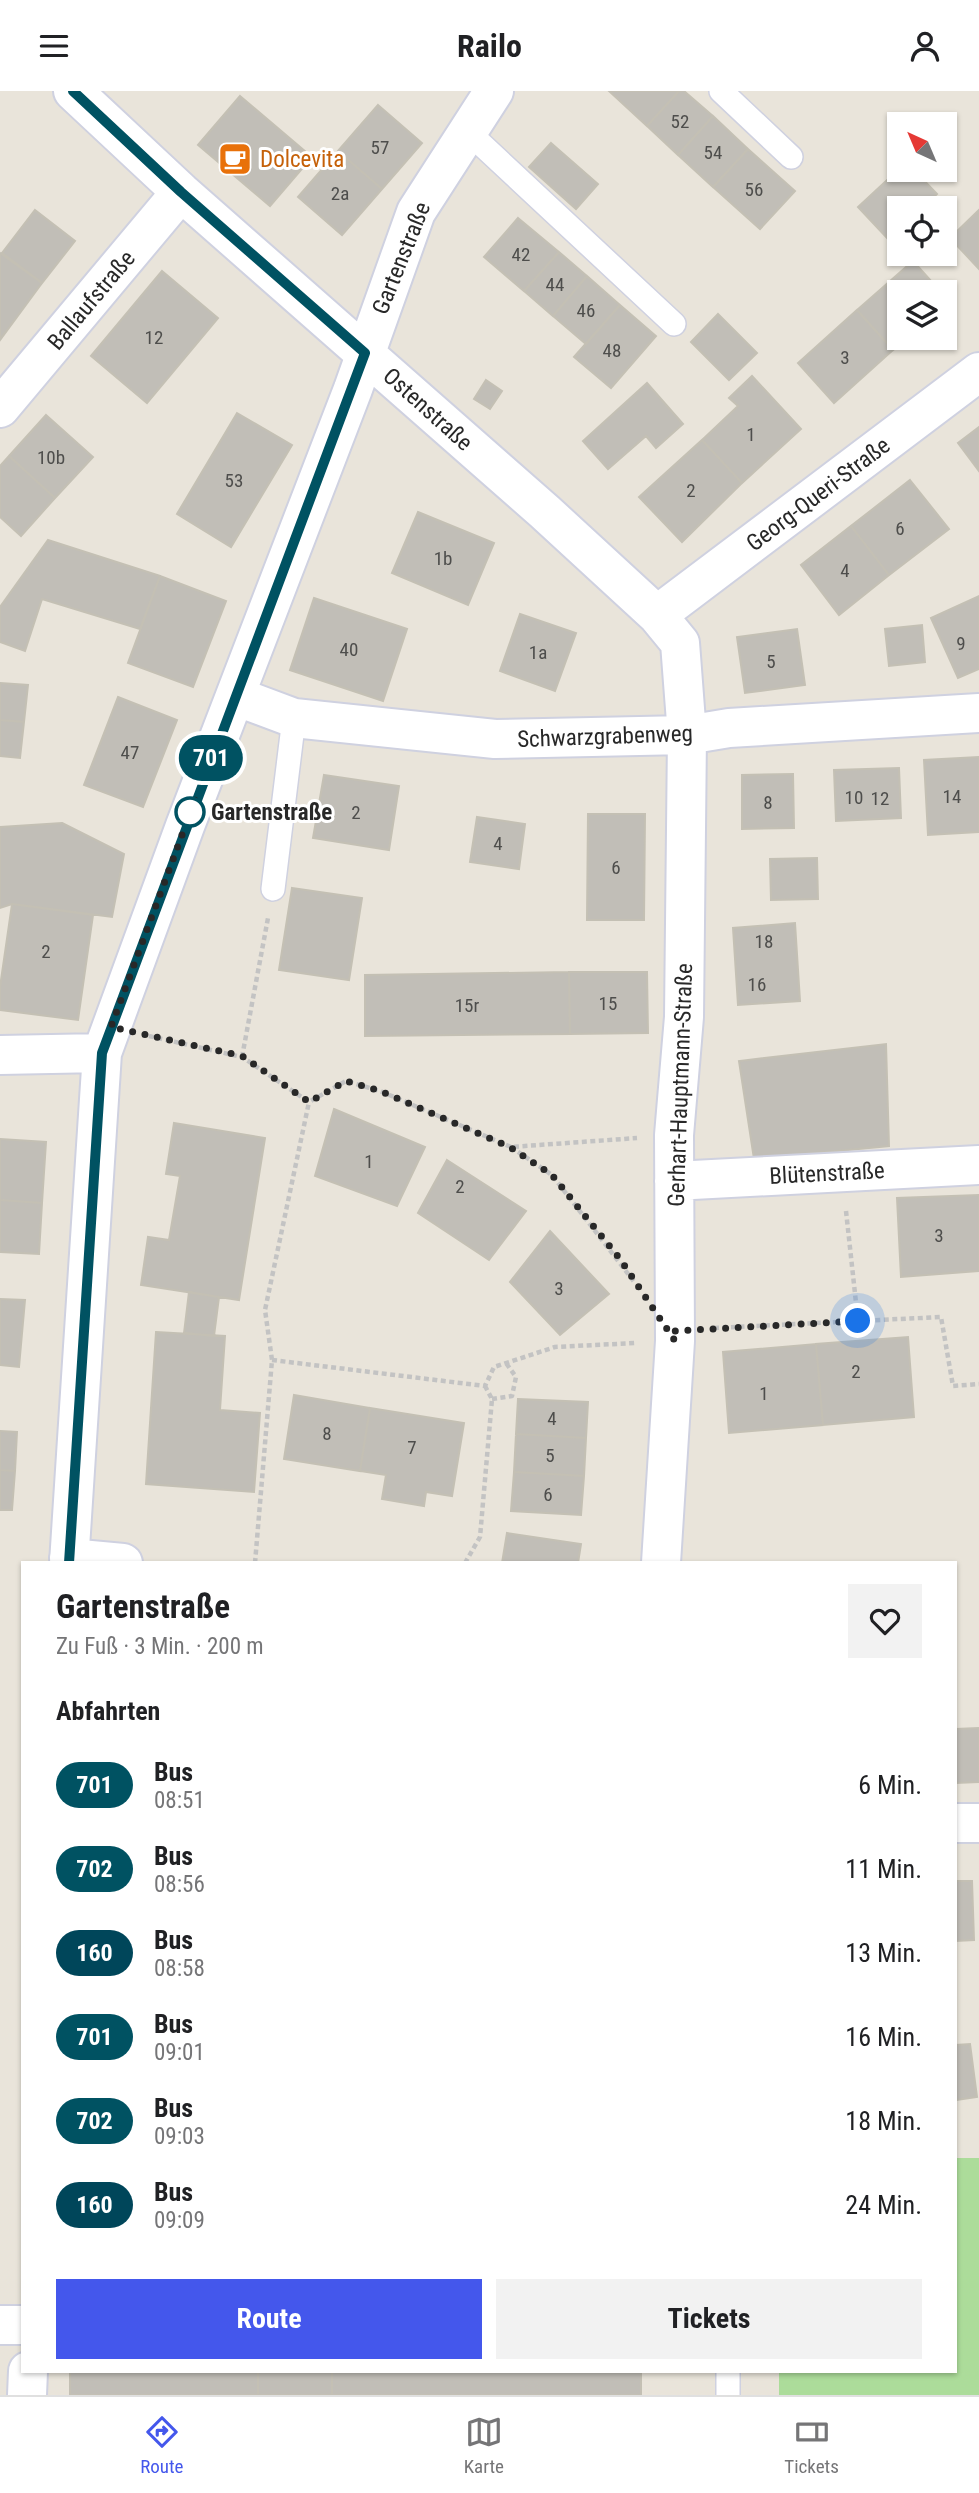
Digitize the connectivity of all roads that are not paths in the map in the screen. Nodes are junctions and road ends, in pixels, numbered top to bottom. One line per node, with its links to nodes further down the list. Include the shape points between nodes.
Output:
1 (73, 91): 6 (street, Ostenstraße)
2 (494, 91): 4 (street, Gartenstraße)
3 (721, 91): 5 (lane)
4 (466, 131): 7 (lane); 8 (street, Gartenstraße, via 415,212)
5 (791, 157)
6 (181, 192): 8 (street, Ostenstraße); 10 (street, Ballaufstraße)
7 (674, 324)
8 (365, 353): 11 (street, Ostenstraße); 12 (street, Gartenstraße)
9 (979, 372): 11 (street, Georg-Queri-Straße)
10 (0, 408)
11 (657, 615): 15 (street, Gerhart-Hauptmann-Straße, via 680,643)
12 (235, 696): 14 (street, Schwarzgrabenweg); 17 (street, Gartenstraße)
13 (979, 713): 15 (street, Schwarzgrabenweg, via 729,728)
14 (294, 718): 15 (street, Schwarzgrabenweg, via 495,739); 16 (lane)
15 (687, 735): 20 (street, Gerhart-Hauptmann-Straße, via 684,1017)
16 (273, 889)
17 (106, 1040): 18 (street); 21 (street, Gartenstraße)
18 (0, 1055)
19 (979, 1165): 20 (street, Blütenstraße)
20 (674, 1181): 22 (street, Gerhart-Hauptmann-Straße, via 675,1336)
21 (69, 1561)
22 (661, 1561)
23 (957, 1823): 24 (street)
24 (979, 1823)
25 (0, 2325): 26 (street)
26 (21, 2325)
27 (28, 2373): 29 (street)
28 (728, 2373): 30 (lane)
29 (27, 2395)
30 (728, 2395)

